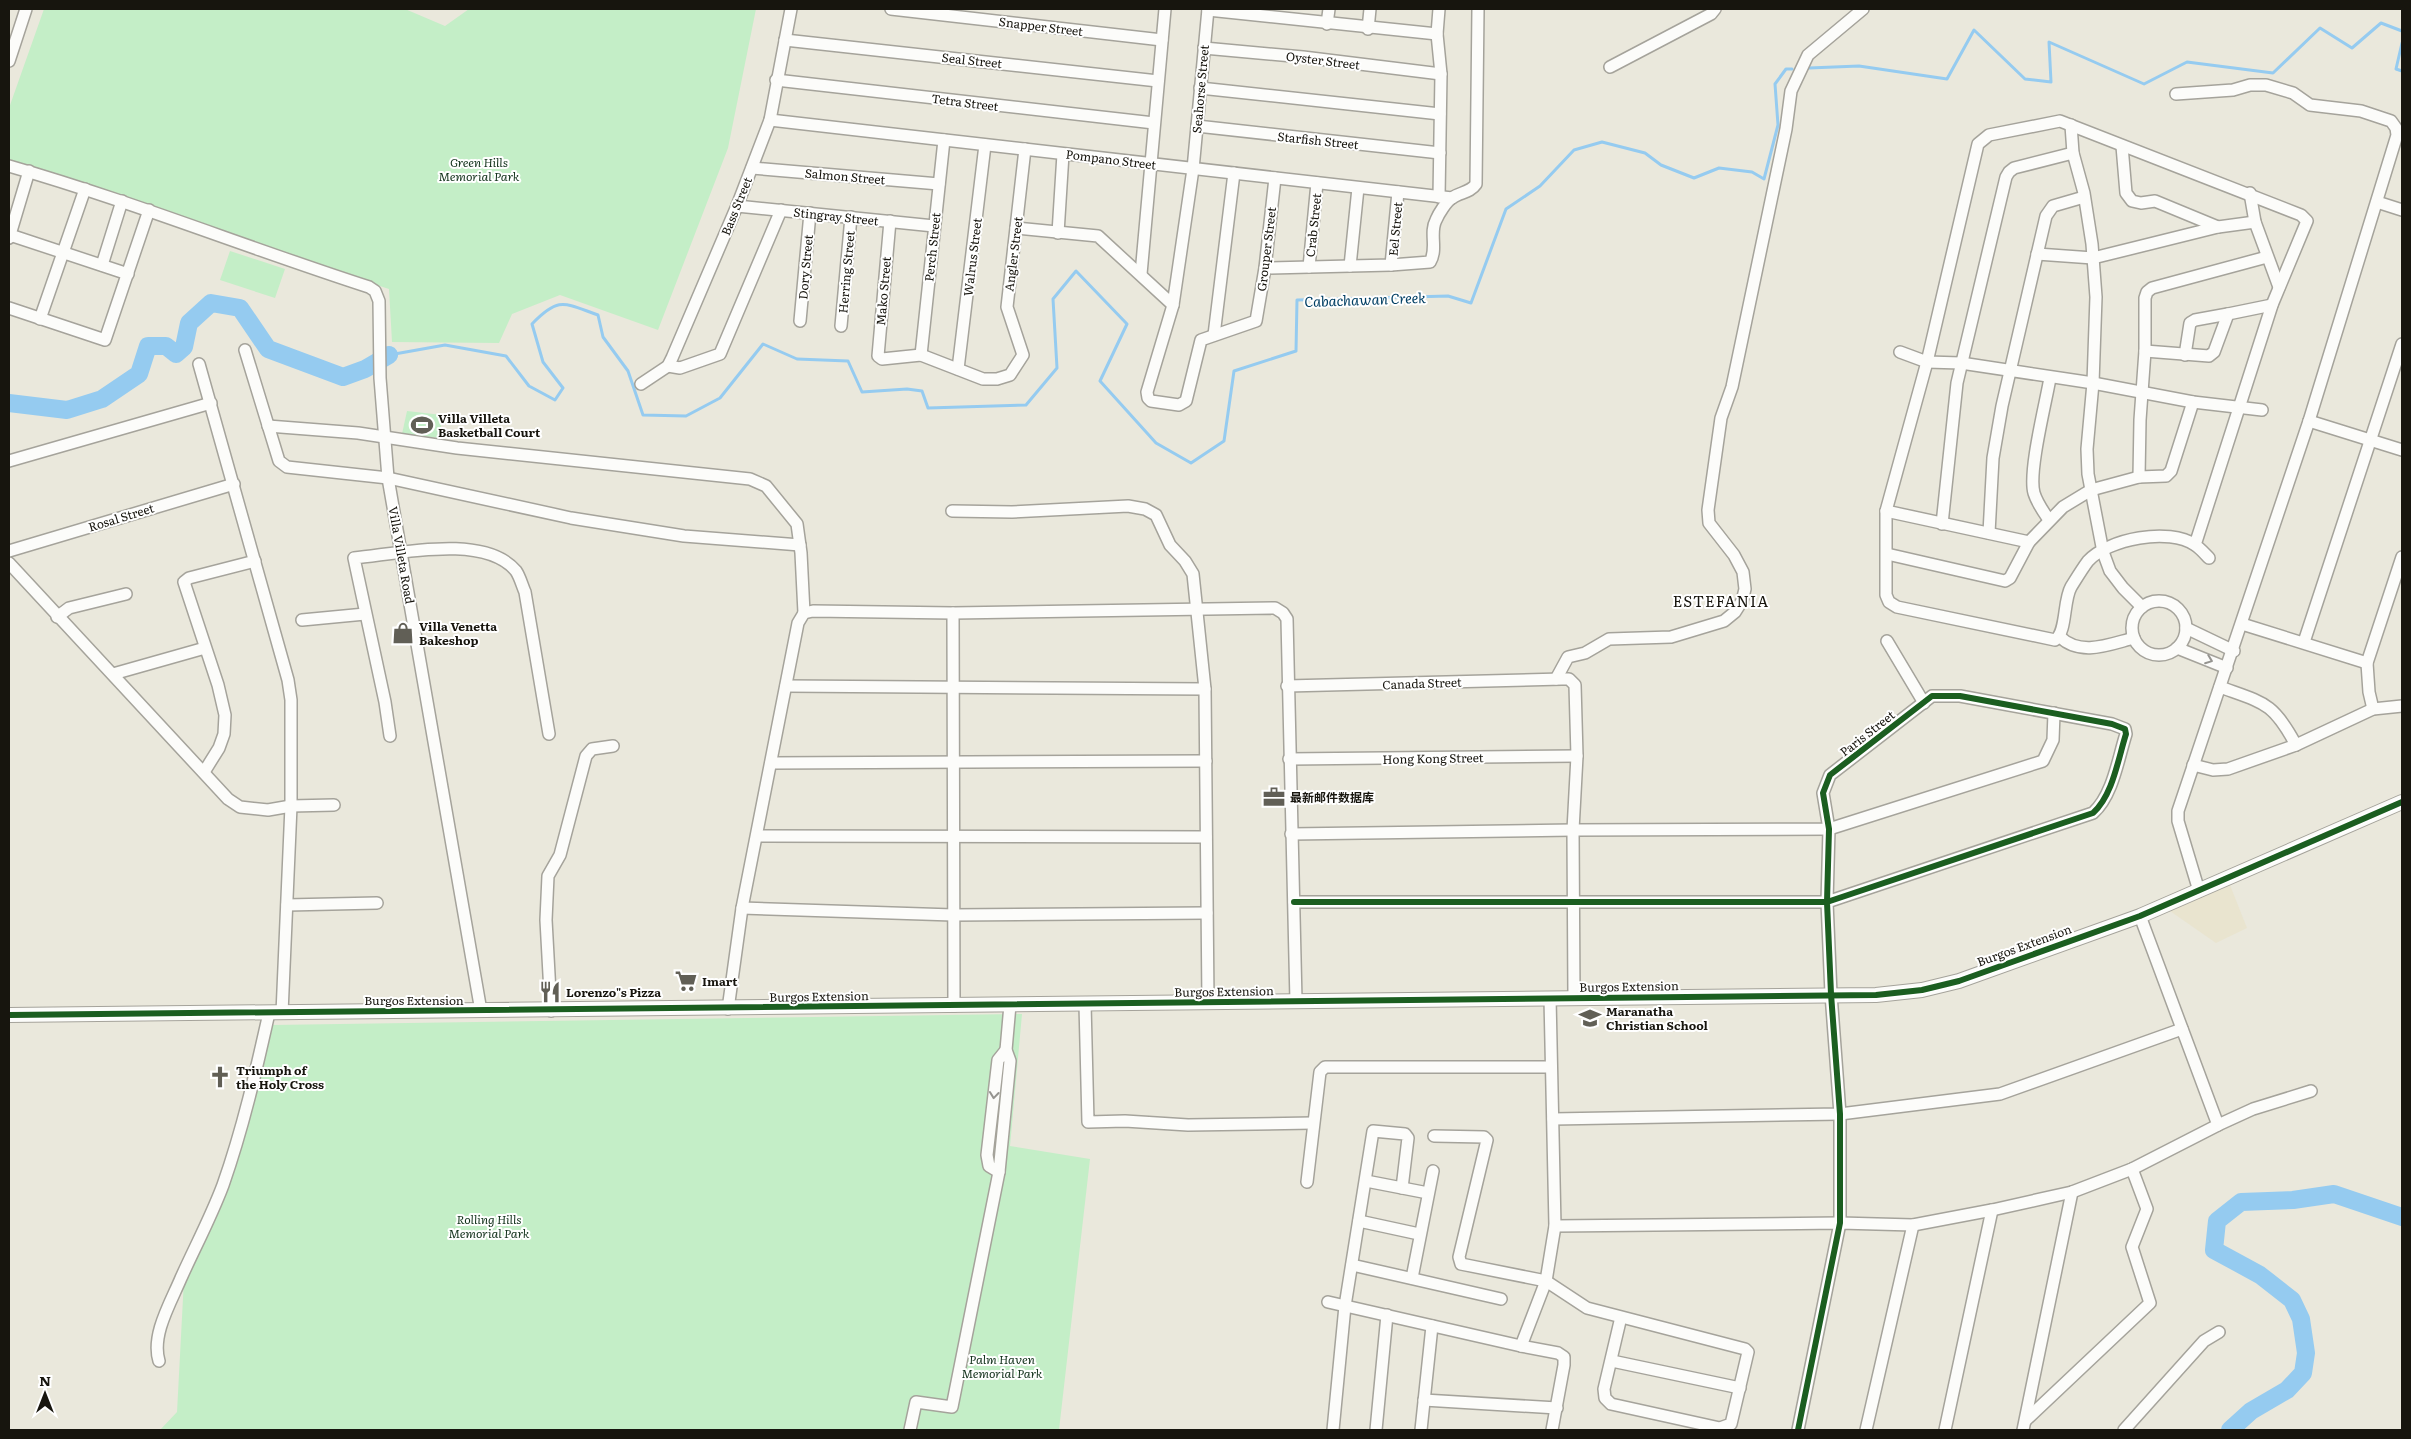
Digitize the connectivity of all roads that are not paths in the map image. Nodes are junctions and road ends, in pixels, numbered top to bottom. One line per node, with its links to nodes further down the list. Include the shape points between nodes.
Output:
1 (26, 9): 15 (street)
2 (791, 9): 18 (street, Bass Street)
3 (891, 9): 19 (street, Snapper Street)
4 (1165, 9): 19 (street)
5 (1329, 9): 14 (street)
6 (1370, 9): 16 (street)
7 (1439, 9): 17 (street)
8 (1478, 9): 55 (street, via 1476,184 1471,190)
9 (1716, 9): 22 (street)
10 (1862, 9): 157 (street, via 1808,55 1791,91 1786,129 1732,387 1721,418 1708,510 1710,523 1734,555 1742,572 1745,589 1742,601 1724,621 1671,637 1606,640 1585,653 1568,657)
11 (1208, 10): 12 (street); 20 (street, Seahorse Street)
12 (1250, 12): 13 (street)
13 (1289, 14): 14 (street)
14 (1327, 24): 16 (street)
15 (14, 28): 21 (street)
16 (1368, 28): 17 (street)
17 (1437, 34): 23 (street)
18 (785, 40): 24 (street, Bass Street); 25 (street, Seal Street)
19 (1162, 40): 25 (street)
20 (1204, 48): 23 (street, Oyster Street); 26 (street, Seahorse Street)
21 (9, 61)
22 (1610, 67)
23 (1441, 74): 28 (street)
24 (776, 80): 29 (street, Bass Street); 30 (street, Tetra Street)
25 (1158, 81): 30 (street)
26 (1200, 88): 28 (street); 32 (street, Seahorse Street)
27 (2176, 94): 57 (street, via 2266,85 2294,93 2310,105 2354,110 2391,121 2397,135)
28 (1440, 114): 37 (street)
29 (770, 120): 33 (street, Pompano Street); 42 (street, Bass Street)
30 (1154, 123): 40 (street)
31 (2071, 125): 35 (street); 38 (street); 97 (street, via 2060,121 2012,129 1989,135 1978,144)
32 (1197, 126): 37 (street, Starfish Street); 43 (street, Seahorse Street)
33 (944, 140): 34 (street, Pompano Street); 48 (street, Perch Street)
34 (986, 145): 36 (street, Pompano Street); 101 (street, Walrus Street)
35 (2122, 146): 52 (street); 67 (street, via 2126,193 2132,201 2155,201)
36 (1025, 150): 39 (street, Pompano Street); 68 (street, Angler Street)
37 (1440, 153): 53 (street)
38 (2073, 153): 54 (street); 98 (street, via 2009,172)
39 (1063, 154): 40 (street, Pompano Street); 69 (street)
40 (1151, 164): 43 (street, Pompano Street); 81 (street)
41 (9, 166): 44 (street, Villa Villeta Road)
42 (752, 168): 48 (street, Salmon Street); 58 (street, Bass Street)
43 (1193, 169): 45 (street, Pompano Street); 83 (street, Seahorse Street)
44 (29, 172): 50 (street, Villa Villeta Road); 70 (street)
45 (1234, 173): 46 (street, Pompano Street); 90 (street)
46 (1275, 178): 47 (street, Pompano Street); 79 (street, Grouper Street)
47 (1317, 183): 49 (street, Pompano Street); 78 (street, Crab Street)
48 (939, 184): 66 (street, Perch Street)
49 (1358, 188): 51 (street, Pompano Street); 77 (street)
50 (85, 190): 56 (street, Villa Villeta Road); 71 (street)
51 (1398, 192): 53 (street, Pompano Street); 76 (street, Eel Street)
52 (2250, 193): 65 (street); 82 (street, via 2301,215 2307,222)
53 (1439, 197): 55 (street, Pompano Street)
54 (2084, 197): 72 (street, via 2053,206 2048,211); 74 (street)
55 (1452, 198): 76 (street, via 1435,221 1430,262)
56 (122, 201): 59 (street, Villa Villeta Road); 75 (street)
57 (2377, 202): 61 (street); 111 (street)
58 (737, 206): 60 (street, Stingray Street); 100 (street, Bass Street)
59 (148, 210): 80 (street); 113 (street, Villa Villeta Road, via 375,291)
60 (781, 210): 62 (street, Stingray Street); 100 (street, via 720,354 680,368)
61 (2402, 210)
62 (810, 213): 63 (street, Stingray Street); 88 (street, Dory Street)
63 (851, 217): 64 (street, Stingray Street); 89 (street, Herring Street)
64 (890, 221): 66 (street, Stingray Street); 95 (street, Mako Street, via 877,352 882,359)
65 (2255, 222): 67 (street); 73 (street)
66 (934, 226): 95 (street, Perch Street)
67 (2218, 227): 74 (street)
68 (1016, 228): 69 (street); 101 (street, Angler Street, via 1007,307 1023,355 1010,375 997,379 982,379)
69 (1058, 233): 81 (street, via 1098,236)
70 (9, 236): 71 (street)
71 (63, 252): 75 (street); 87 (street)
72 (2037, 254): 74 (street); 102 (street)
73 (2267, 257): 82 (street); 93 (street, via 2152,288 2145,298)
74 (2093, 258): 104 (street, via 2096,297)
75 (102, 265): 80 (street)
76 (1392, 265): 77 (street)
77 (1350, 266): 78 (street)
78 (1309, 267): 79 (street)
79 (1265, 268): 90 (street, Grouper Street, via 1256,321)
80 (128, 274): 87 (street, via 105,340)
81 (1141, 274): 83 (street)
82 (2279, 287): 84 (street)
83 (1173, 304): 90 (street, Seahorse Street, via 1147,392 1151,401 1179,405 1186,401 1198,343)
84 (2272, 305): 86 (street); 109 (street)
85 (9, 308): 87 (street)
86 (2228, 314): 96 (street, via 2214,352 2204,358); 96 (street, via 2190,323)
87 (40, 319)
88 (800, 321)
89 (841, 326)
90 (1214, 335)
91 (2402, 344): 114 (street)
92 (245, 350): 112 (street)
93 (2145, 351): 96 (street); 106 (street)
94 (1900, 352): 97 (street)
95 (921, 355): 101 (street)
96 (2185, 355)
97 (1927, 362): 98 (street); 122 (street)
98 (1961, 363): 102 (street); 124 (street, via 1949,438)
99 (199, 364): 108 (street)
100 (668, 366): 105 (street)
101 (958, 369)
102 (2009, 371): 103 (street); 125 (street, via 1993,458)
103 (2050, 378): 104 (street); 123 (street, via 2033,491)
104 (2093, 383): 106 (street); 120 (street, via 2086,449)
105 (641, 384)
106 (2143, 393): 107 (street); 117 (street)
107 (2193, 402): 109 (street); 117 (street, via 2171,471 2160,478)
108 (211, 403): 116 (street); 119 (street)
109 (2241, 406): 110 (street); 127 (street)
110 (2262, 410)
111 (2309, 421): 114 (street); 145 (street)
112 (268, 426): 113 (street, via 343,431); 118 (street, via 282,464)
113 (384, 438): 118 (street, Villa Villeta Road); 128 (street, via 750,479 766,486 797,524)
114 (2370, 440): 115 (street); 150 (street)
115 (2402, 450)
116 (9, 461)
117 (2139, 477): 120 (street)
118 (388, 478): 128 (street, via 571,518 684,536); 131 (street, Villa Villeta Road)
119 (234, 484): 129 (street, Rosal Street); 135 (street)
120 (2091, 490): 123 (street); 130 (street)
121 (952, 511): 139 (street, via 1012,512 1128,506 1145,509 1156,515 1170,545 1186,561 1193,574)
122 (1886, 512): 124 (street); 132 (street)
123 (2049, 520): 126 (street)
124 (1942, 524): 125 (street)
125 (1990, 533): 126 (street)
126 (2029, 542): 132 (street, via 2010,578 2005,581)
127 (2196, 545): 130 (street, via 2176,538 2148,537 2112,544); 134 (street)
128 (800, 546): 140 (street)
129 (9, 551)
130 (2103, 552): 138 (street, via 2110,571 2122,588); 147 (street, via 2089,560 2071,587)
131 (402, 554): 142 (street, via 354,558); 167 (street, via 446,548 475,550 505,561 516,572 525,592); 206 (street, Villa Villeta Road)
132 (1887, 554): 147 (street, via 1886,595 1889,602 1897,607 2049,640)
133 (2402, 557): 154 (street)
134 (2209, 558)
135 (255, 561): 151 (street, via 184,582); 180 (street, via 291,700)
136 (9, 563): 143 (street)
137 (126, 594): 143 (street, via 69,608)
138 (2142, 607): 146 (street, via 2149,602 2158,602 2176,607); 148 (street, via 2133,624)
139 (1196, 608): 141 (street); 159 (street, via 1275,608 1282,613 1287,620); 162 (street)
140 (804, 613): 141 (street); 158 (street, via 798,623)
141 (952, 613): 161 (street)
142 (365, 614): 144 (street); 168 (street)
143 (57, 617): 156 (street)
144 (302, 620)
145 (2242, 624): 150 (street); 153 (street)
146 (2186, 628): 152 (street); 153 (street)
147 (2060, 637): 148 (street, via 2078,647 2090,649)
148 (2134, 638): 152 (street, via 2144,651 2154,655)
149 (1887, 641): 163 (street)
150 (2304, 642): 154 (street)
151 (205, 648): 156 (street); 177 (street, via 225,715 219,748)
152 (2177, 648): 155 (street, one-way to 155)
153 (2234, 651): 155 (street)
154 (2367, 663): 165 (street)
155 (2227, 668): 160 (street)
156 (113, 674): 177 (street)
157 (1556, 679): 159 (street, Canada Street); 171 (street, via 1569,679 1575,685)
158 (786, 686): 161 (street); 175 (street)
159 (1287, 686): 172 (street)
160 (2220, 687): 169 (street, via 2273,709); 176 (street)
161 (953, 688): 162 (street); 174 (street)
162 (1205, 689): 173 (street)
163 (1924, 703): 166 (street, Paris Street, via 1932,696 1960,696); 181 (street, Paris Street, via 1830,775 1823,793)
164 (2402, 706): 165 (street)
165 (2373, 709): 169 (street)
166 (2054, 713): 181 (street, via 2053,740 2042,761); 189 (street, Paris Street, via 2126,729 2106,796 2092,813)
167 (549, 734)
168 (390, 736)
169 (2296, 745): 176 (street, via 2228,769 2213,770)
170 (613, 746): 207 (street, via 592,749 586,756 560,855 548,876 546,920)
171 (1577, 756): 172 (street, Hong Kong Street); 182 (street)
172 (1289, 759): 183 (street)
173 (1206, 761): 174 (street); 186 (street)
174 (953, 762): 175 (street); 185 (street)
175 (771, 763): 184 (street)
176 (2193, 765): 187 (street, via 2178,811 2178,821)
177 (204, 772): 180 (street, via 228,799 240,807 268,810)
178 (2402, 802): 187 (main road, Burgos Extension)
179 (334, 805): 180 (street)
180 (291, 806): 191 (street)
181 (1829, 829): 182 (street); 189 (street, Paris Street)
182 (1573, 830): 183 (street); 192 (street)
183 (1292, 834): 188 (street)
184 (757, 836): 185 (street); 193 (street)
185 (953, 837): 186 (street); 195 (street)
186 (1206, 837): 194 (street)
187 (2198, 891): 196 (main road, Burgos Extension)
188 (1294, 902): 192 (street); 200 (street)
189 (1827, 902): 192 (street); 197 (street, Paris Street)
190 (377, 903): 191 (street)
191 (287, 904): 208 (street)
192 (1573, 904): 199 (street)
193 (742, 908): 195 (street); 205 (street)
194 (1207, 913): 195 (street); 201 (street)
195 (953, 915): 204 (street)
196 (2140, 916): 197 (main road, Burgos Extension, via 1922,990 1876,995); 210 (street)
197 (1831, 994): 199 (main road, Burgos Extension); 213 (street, Paris Street)
198 (1550, 998): 199 (main road, Burgos Extension); 200 (main road, Burgos Extension); 211 (street)
199 (1574, 998)
200 (1296, 1001): 201 (main road, Burgos Extension)
201 (1208, 1002): 202 (main road, Burgos Extension)
202 (1085, 1004): 203 (main road, Burgos Extension); 215 (street, via 1088,1122 1188,1125)
203 (1010, 1005): 204 (main road, Burgos Extension); 248 (street, via 1006,1050 1010,1061 999,1172 952,1407 916,1402)
204 (954, 1006): 205 (main road, Burgos Extension)
205 (728, 1009): 207 (main road, Burgos Extension)
206 (481, 1011): 207 (main road, Burgos Extension); 208 (main road, Burgos Extension)
207 (551, 1011)
208 (276, 1013): 209 (main road, Burgos Extension); 242 (street, via 222,1187 168,1308 156,1351)
209 (9, 1015)
210 (2182, 1029): 213 (street, via 2000,1094); 216 (street)
211 (1551, 1068): 214 (street); 215 (street, via 1325,1067 1320,1072)
212 (2311, 1092): 216 (street, via 2253,1109)
213 (1840, 1114): 214 (street); 227 (street, Paris Street)
214 (1553, 1119): 229 (street)
215 (1313, 1123): 221 (street)
216 (2218, 1125): 218 (street)
217 (1434, 1136): 233 (street, via 1484,1137 1487,1140 1459,1257 1461,1264)
218 (2132, 1169): 223 (street); 247 (street, via 2147,1210 2132,1247 2150,1303)
219 (1433, 1171): 224 (street)
220 (1366, 1181): 222 (street); 222 (street, via 1373,1131 1405,1134 1409,1142); 226 (street)
221 (1307, 1182)
222 (1402, 1188): 224 (street)
223 (2072, 1192): 225 (street); 247 (street)
224 (1428, 1193): 230 (street)
225 (1992, 1210): 228 (street); 255 (street)
226 (1359, 1221): 230 (street); 231 (street)
227 (1840, 1223): 228 (street); 229 (street); 253 (street, Paris Street)
228 (1913, 1225): 254 (street)
229 (1555, 1226): 233 (street)
230 (1419, 1234): 232 (street)
231 (1352, 1265): 232 (street); 236 (street)
232 (1412, 1278): 234 (street)
233 (1546, 1281): 238 (street, via 1587,1308); 241 (street)
234 (1500, 1299)
235 (1328, 1302): 236 (street)
236 (1345, 1306): 237 (street); 249 (street)
237 (1387, 1316): 239 (street); 250 (street)
238 (1621, 1317): 243 (street); 244 (street, via 1745,1349 1748,1352)
239 (1432, 1326): 241 (street); 245 (street)
240 (2219, 1332): 256 (street, via 2204,1341)
241 (1522, 1346): 246 (street, via 1564,1357)
242 (159, 1361)
243 (1612, 1361): 244 (street); 244 (street, via 1604,1389 1605,1398 1611,1404 1720,1428 1731,1424)
244 (1740, 1388)
245 (1424, 1400): 246 (street); 251 (street)
246 (1557, 1408): 252 (street)
247 (2025, 1425)
248 (910, 1430)
249 (1333, 1430)
250 (1376, 1430)
251 (1421, 1430)
252 (1552, 1430)
253 (1798, 1430)
254 (1866, 1430)
255 (1945, 1430)
256 (2124, 1430)

